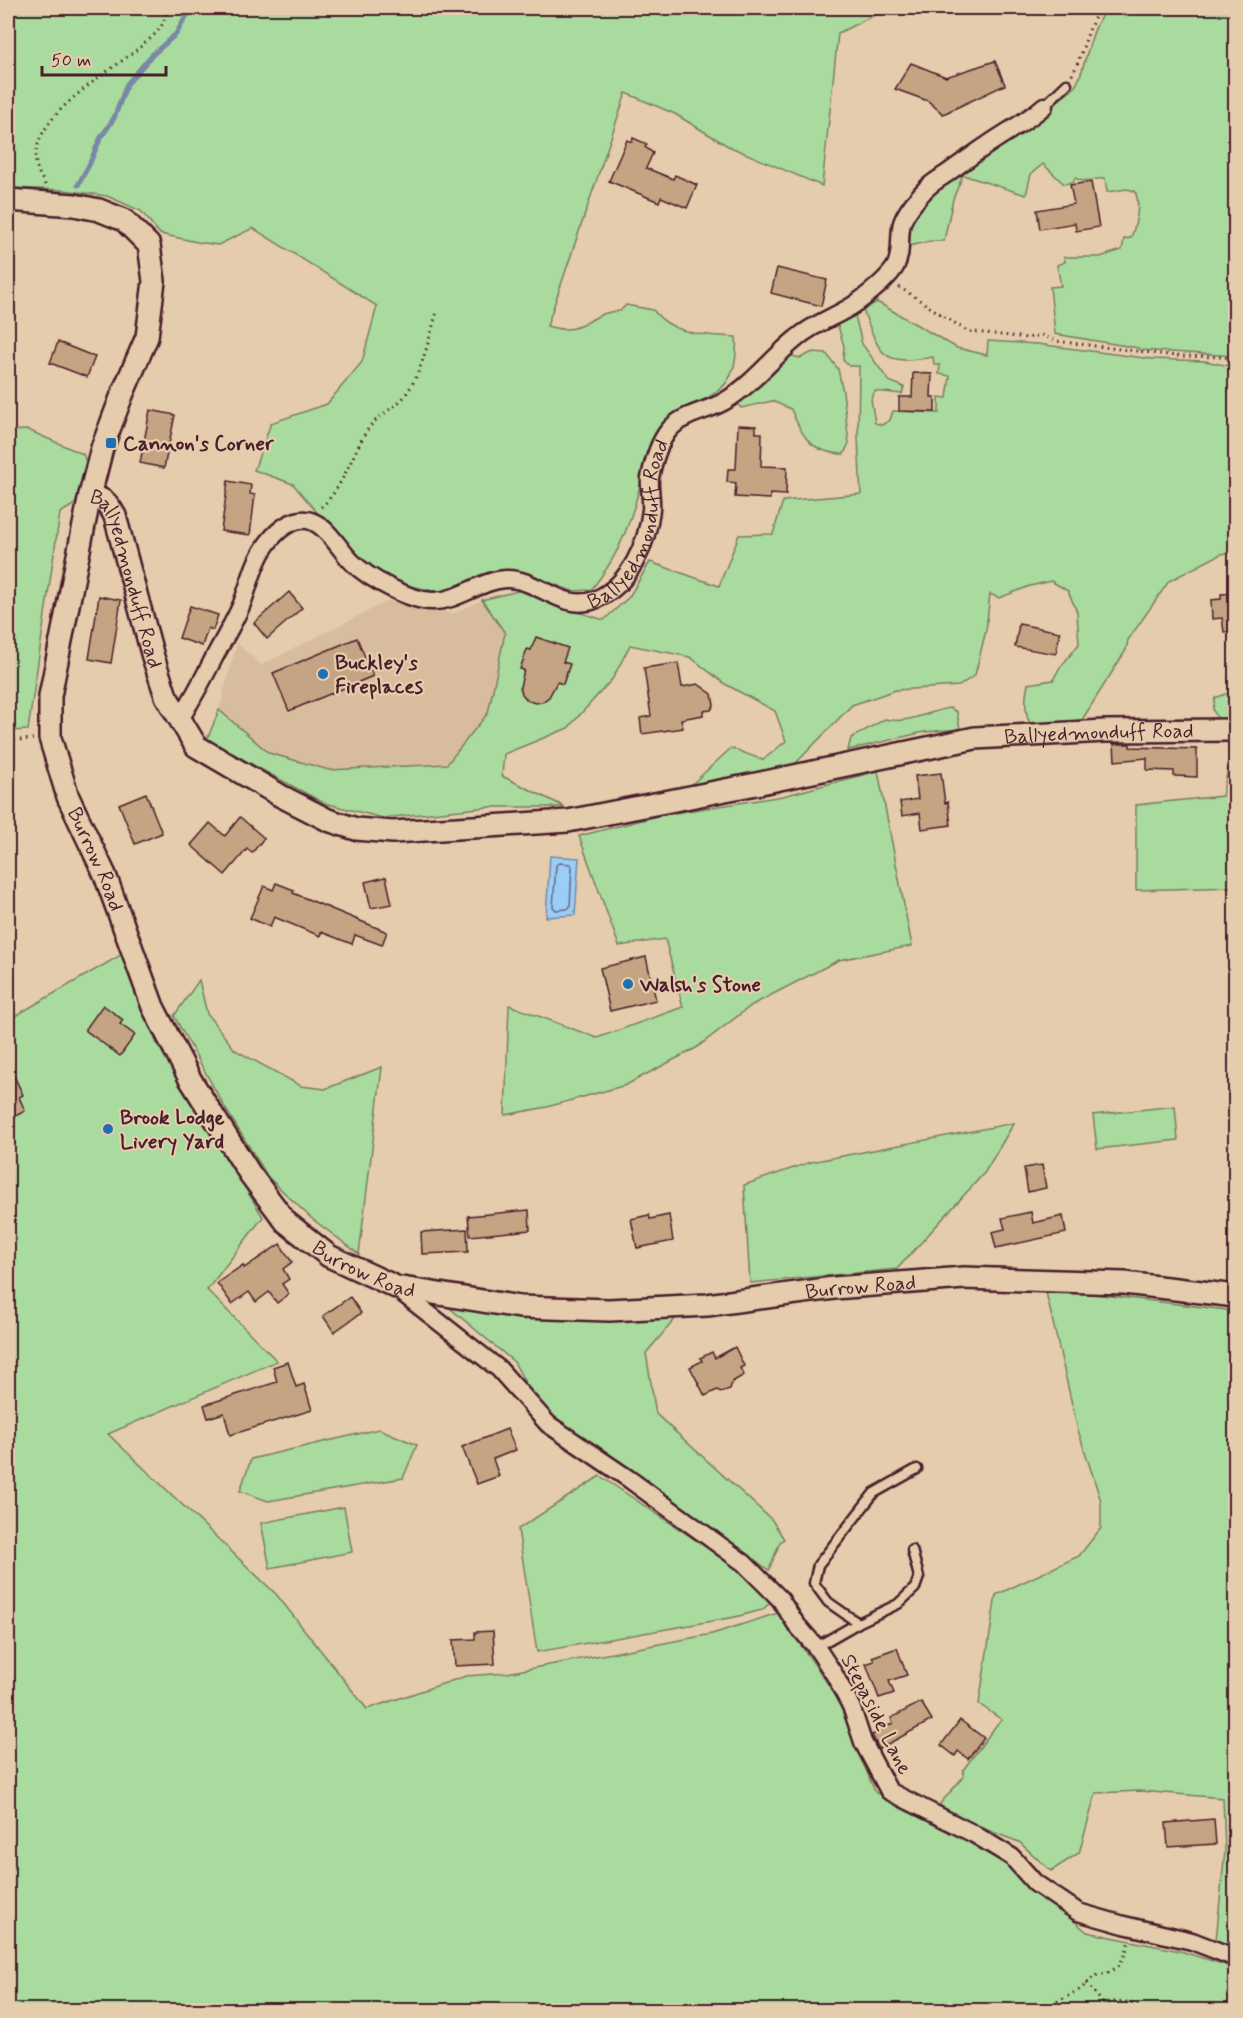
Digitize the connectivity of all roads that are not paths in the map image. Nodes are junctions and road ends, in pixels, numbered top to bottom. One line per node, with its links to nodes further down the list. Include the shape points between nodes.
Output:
1 (1067, 84): 2 (lane)
2 (1044, 106): 5 (street, Ballyedmonduff Road, via 926,188 902,224 895,267 856,304 797,337 725,402 672,426 664,435 650,479 651,508 644,541 629,572 610,591 579,604 516,579 501,579 433,601 414,597 362,571 322,527 309,520 287,524 264,548 238,612)
3 (8, 201): 4 (street, Ballyedmonduff Road, via 99,210 124,220 149,245 154,281 147,337 102,448)
4 (90, 495): 5 (street, Ballyedmonduff Road, via 109,504 115,516 153,657 166,696); 7 (street, Burrow Road, via 50,696 50,738 68,797 105,875 153,1007 190,1079 250,1174 286,1222 328,1256)
5 (180, 719): 6 (street, Ballyedmonduff Road, via 196,746 281,796 328,820 356,829 393,832 568,820 975,738)
6 (1236, 730)
7 (396, 1287): 8 (street, Burrow Road, via 520,1307 609,1310 707,1305 834,1288 964,1278 1124,1283); 12 (street, Stepaside Lane, via 499,1369 548,1424 744,1563 780,1599)
8 (1236, 1296)
9 (917, 1469): 11 (lane, via 874,1493 818,1565 814,1583 828,1602)
10 (912, 1550): 11 (lane, via 919,1577 915,1588 898,1604)
11 (858, 1623): 12 (lane)
12 (816, 1647): 13 (street, Stepaside Lane, via 834,1674 863,1742 890,1791 1012,1857 1035,1883 1078,1912 1192,1941)
13 (1236, 1958)

